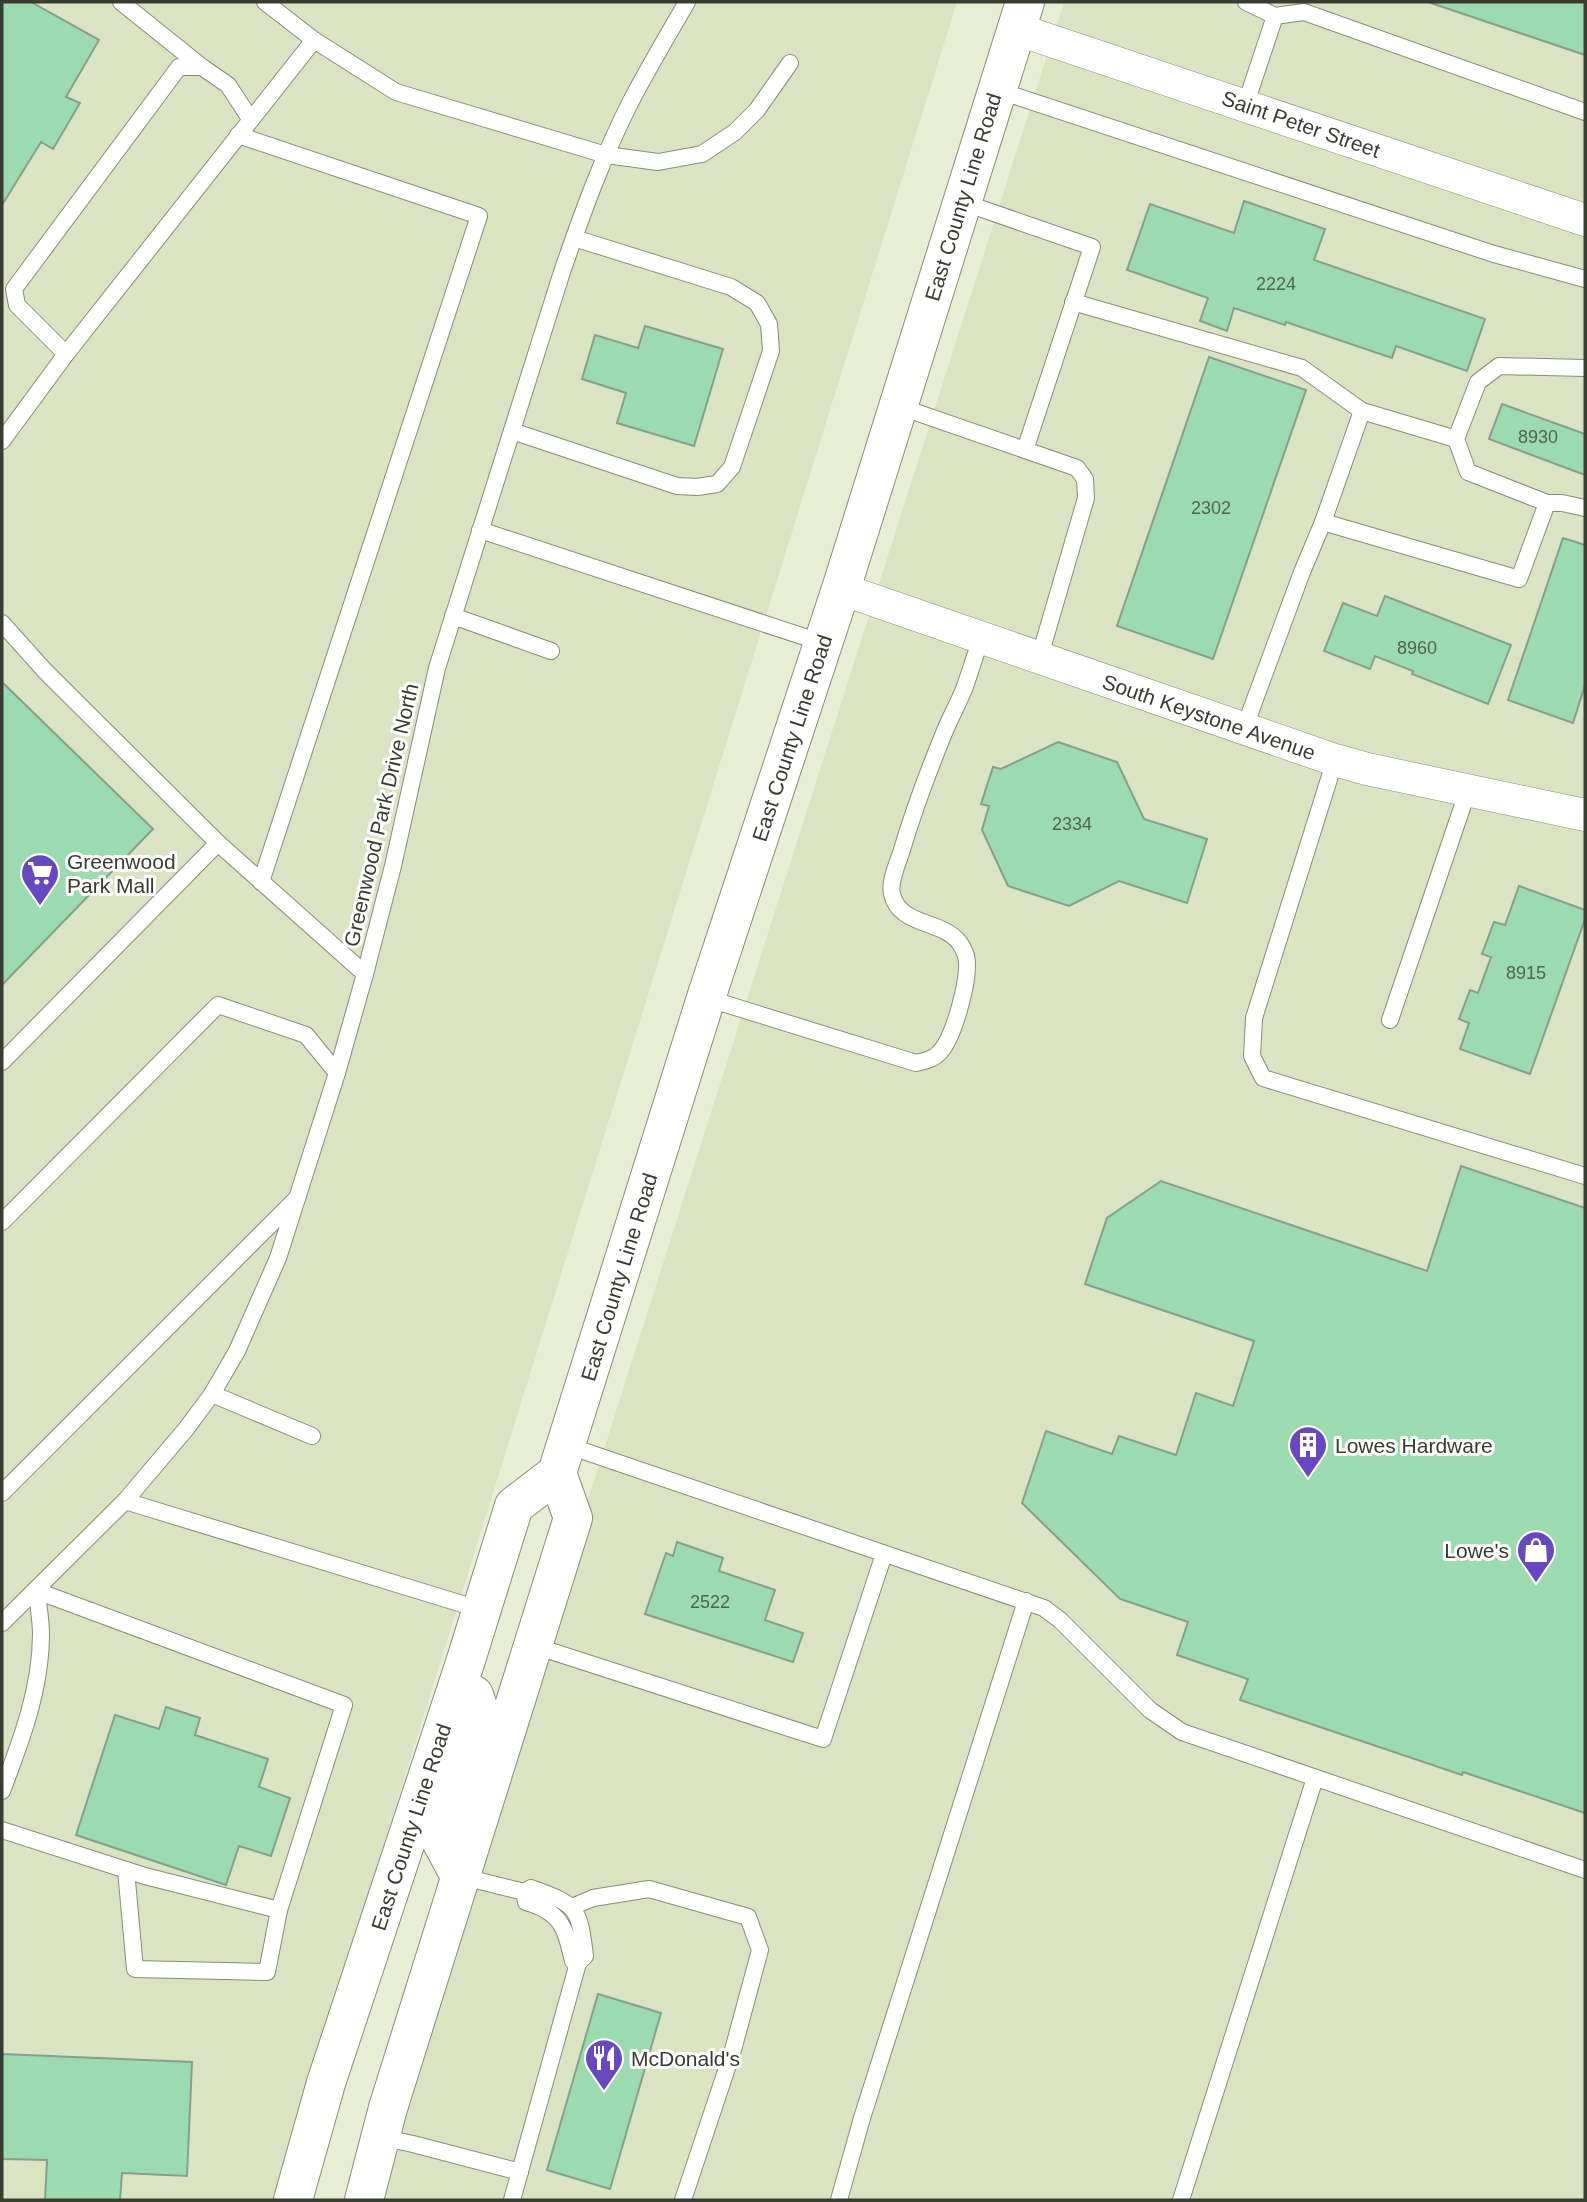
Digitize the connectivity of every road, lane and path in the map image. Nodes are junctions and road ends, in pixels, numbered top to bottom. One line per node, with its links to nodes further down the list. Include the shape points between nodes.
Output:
1 (121, 2): 9 (lane)
2 (265, 2): 7 (lane)
3 (687, 2): 15 (lane, Greenwood Park Drive North)
4 (1246, 2): 5 (lane)
5 (1287, 10): 11 (lane); 12 (lane, via 1304,12)
6 (1021, 15): 10 (main road, East County Line Road); 11 (street, Saint Peter Street)
7 (314, 40): 13 (lane); 15 (lane, via 396,92)
8 (790, 64): 15 (lane, via 757,110 702,154 658,162)
9 (202, 67): 13 (lane, via 228,85); 21 (lane, via 178,67 14,289 17,305)
10 (997, 90): 16 (main road, East County Line Road); 19 (lane, via 1494,254)
11 (1245, 106): 17 (street, Saint Peter Street)
12 (1585, 112)
13 (251, 120): 14 (lane)
14 (238, 135): 21 (lane); 45 (lane, via 478,216)
15 (606, 155): 18 (lane, Greenwood Park Drive North)
16 (962, 202): 20 (lane, via 1092,247); 23 (main road, East County Line Road)
17 (1585, 220)
18 (574, 237): 25 (lane, Greenwood Park Drive North); 25 (lane, via 731,287 757,303 769,324 768,363 732,467 717,484 677,486)
19 (1585, 279)
20 (1073, 302): 24 (lane, via 1302,368); 28 (lane)
21 (66, 354): 27 (lane)
22 (1585, 368): 26 (lane, via 1499,366 1478,382)
23 (898, 406): 28 (lane); 33 (main road, East County Line Road)
24 (1362, 411): 26 (lane); 31 (lane)
25 (512, 431): 32 (lane, Greenwood Park Drive North)
26 (1456, 439): 29 (lane, via 1468,472)
27 (2, 441)
28 (1025, 450): 39 (lane, via 1077,468 1085,479 1086,498)
29 (1547, 503): 30 (lane); 31 (lane, via 1519,579)
30 (1585, 508)
31 (1323, 522): 40 (lane)
32 (480, 530): 34 (lane, Greenwood Park Drive North); 37 (lane)
33 (841, 589): 36 (street, South Keystone Avenue); 37 (main road, East County Line Road)
34 (453, 616): 38 (lane); 46 (lane, Greenwood Park Drive North)
35 (2, 623): 44 (lane)
36 (981, 639): 39 (street, South Keystone Avenue); 47 (lane, via 914,811 891,893 908,916 950,933 966,956 961,1002 951,1035 940,1052 916,1063)
37 (823, 643): 47 (main road, East County Line Road)
38 (551, 651)
39 (1039, 659): 40 (street, South Keystone Avenue)
40 (1244, 729): 41 (street, South Keystone Avenue)
41 (1335, 760): 42 (street, South Keystone Avenue); 51 (lane, via 1254,1018 1252,1056 1263,1078)
42 (1468, 790): 43 (street, South Keystone Avenue); 48 (lane)
43 (1585, 815)
44 (218, 843): 45 (lane); 49 (lane)
45 (261, 882): 46 (lane)
46 (365, 974): 50 (lane, Greenwood Park Drive North)
47 (706, 998): 56 (main road, East County Line Road)
48 (1390, 1020)
49 (2, 1062)
50 (337, 1073): 52 (lane, Greenwood Park Drive North); 53 (lane, via 306,1035 218,1005)
51 (1585, 1176)
52 (299, 1196): 54 (lane, Greenwood Park Drive North, via 256,1310); 57 (lane)
53 (2, 1222)
54 (212, 1394): 55 (lane); 58 (lane, Greenwood Park Drive North)
55 (312, 1436)
56 (562, 1459): 59 (lane); 62 (main road, East County Line Road, via 514,1506); 64 (main road, via 573,1518)
57 (2, 1493)
58 (125, 1501): 60 (lane, Greenwood Park Drive North); 62 (lane)
59 (884, 1554): 61 (lane); 64 (lane, via 823,1739)
60 (37, 1591): 63 (lane, Greenwood Park Drive North); 66 (lane, via 41,1633 33,1700); 75 (lane, via 344,1705)
61 (1026, 1601): 67 (lane, via 1060,1620 1150,1710 1182,1732); 83 (lane)
62 (482, 1610): 65 (main road, East County Line Road)
63 (2, 1623)
64 (532, 1646): 72 (main road)
65 (465, 1663): 72 (main road, via 478,1707 439,1837); 79 (main road, East County Line Road, via 326,2083)
66 (6, 1768): 68 (lane)
67 (1315, 1778): 71 (lane); 84 (lane)
68 (2, 1791)
69 (2, 1830): 70 (lane)
70 (125, 1870): 75 (lane); 75 (lane, via 135,1969 267,1972)
71 (1585, 1870)
72 (460, 1876): 73 (lane); 77 (main road)
73 (524, 1892): 74 (lane, via 531,1888); 76 (lane, via 526,1902 551,1913 564,1926 573,1961)
74 (572, 1907): 76 (lane, via 585,1956); 82 (lane, via 593,1898 649,1889 748,1917 760,1950 733,2050)
75 (279, 1910)
76 (578, 1963): 78 (lane)
77 (380, 2137): 78 (lane); 80 (main road)
78 (520, 2172): 81 (lane)
79 (293, 2200)
80 (364, 2200)
81 (512, 2200)
82 (683, 2200)
83 (839, 2200)
84 (1181, 2200)

